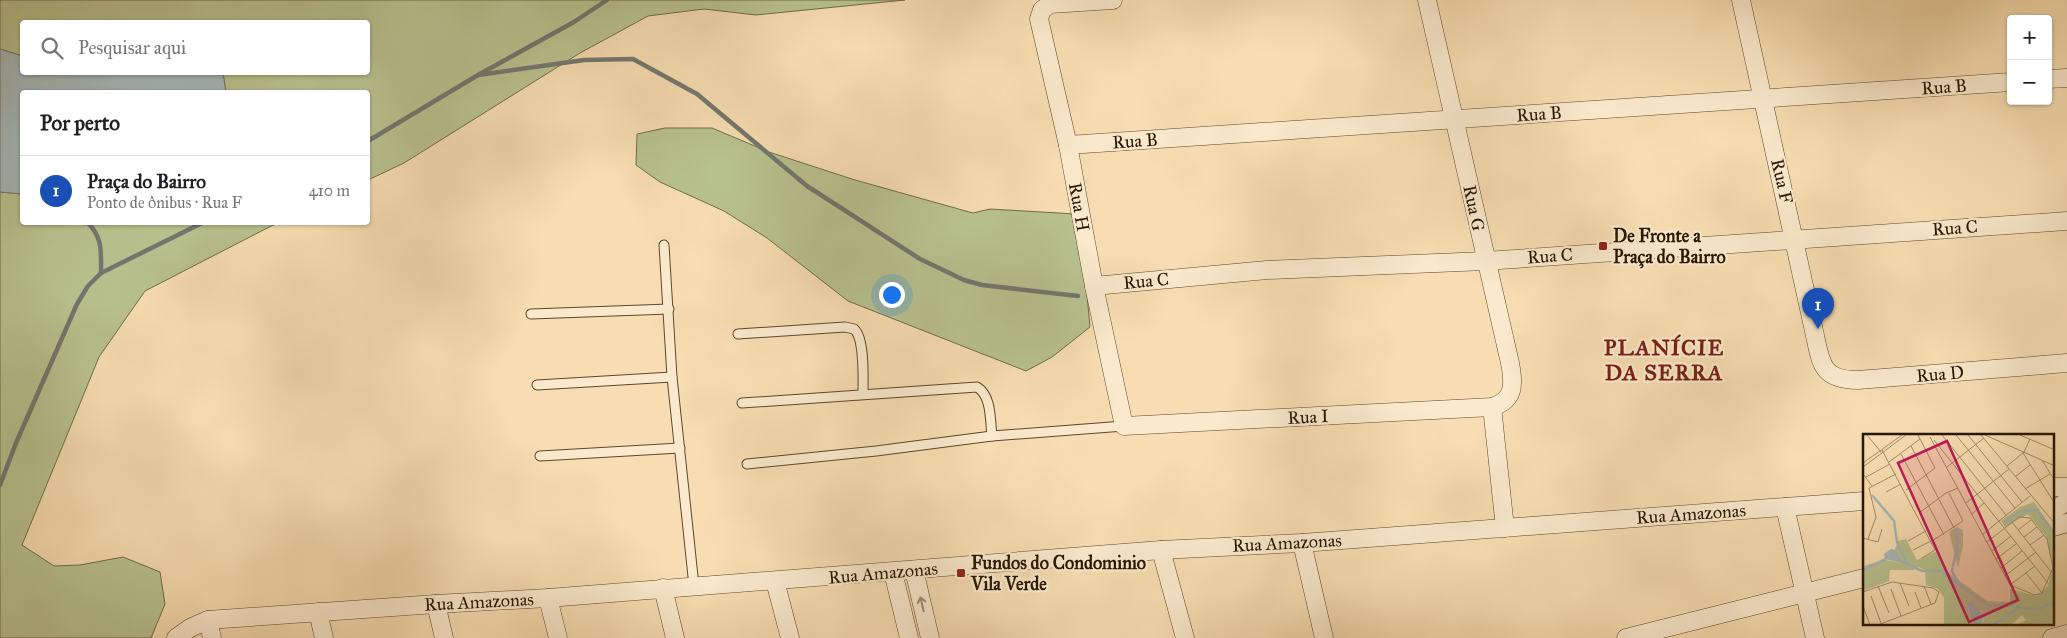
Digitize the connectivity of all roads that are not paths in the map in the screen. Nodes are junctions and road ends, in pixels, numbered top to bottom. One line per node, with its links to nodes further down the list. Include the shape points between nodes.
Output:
1 (1113, 0): 4 (street)
2 (1426, 0): 9 (street, Rua G)
3 (1741, 0): 8 (street, Rua F)
4 (1057, 2): 10 (street, Rua H, via 1044,7 1039,19)
5 (2067, 78): 6 (street)
6 (2052, 79)
7 (2007, 82): 8 (street, Rua B)
8 (1764, 100): 9 (street, Rua B); 12 (street, Rua F)
9 (1454, 119): 10 (street, Rua B); 14 (street, Rua G)
10 (1068, 145): 15 (street, Rua H)
11 (2067, 221): 12 (street, Rua C)
12 (1795, 239): 14 (street, Rua C); 19 (street, Rua F)
13 (664, 245): 16 (lane)
14 (1486, 261): 15 (street, Rua C, via 1267,270); 25 (street, Rua G, via 1513,381 1508,396)
15 (1094, 286): 26 (street, Rua H)
16 (668, 309): 17 (lane); 21 (lane)
17 (531, 314)
18 (738, 334): 23 (lane, via 854,329 859,335)
19 (1821, 362): 20 (street, Rua D, via 1832,376 1849,380)
20 (2067, 363)
21 (672, 377): 22 (lane); 28 (lane)
22 (537, 386)
23 (864, 394): 24 (lane); 27 (lane, via 977,387 987,399)
24 (742, 403)
25 (1492, 407): 26 (street, Rua I); 37 (street)
26 (1124, 426): 27 (lane)
27 (992, 436): 30 (lane)
28 (680, 448): 29 (lane); 44 (lane)
29 (540, 456)
30 (747, 464)
31 (2067, 486): 32 (street)
32 (2054, 487)
33 (1863, 501): 34 (street, Rua Amazonas)
34 (1786, 507): 37 (street, Rua Amazonas); 46 (street)
35 (2067, 523): 36 (street)
36 (2054, 527)
37 (1505, 528): 38 (street, Rua Amazonas)
38 (1302, 543): 39 (street, Rua Amazonas); 62 (street)
39 (1161, 550): 40 (street, Rua Amazonas); 61 (street)
40 (914, 570): 41 (street, Rua Amazonas); 60 (street, one-way to 40)
41 (893, 572): 43 (street, Rua Amazonas); 59 (street)
42 (1863, 578): 46 (street)
43 (775, 582): 44 (street, Rua Amazonas); 58 (street)
44 (694, 586): 45 (street, Rua Amazonas)
45 (663, 588): 47 (street, Rua Amazonas); 57 (street)
46 (1804, 594): 63 (street); 64 (street)
47 (548, 598): 48 (street, Rua Amazonas); 56 (street)
48 (436, 604): 49 (street, Rua Amazonas); 55 (street)
49 (318, 612): 50 (street, Rua Amazonas); 54 (street)
50 (208, 620): 52 (street, Rua Amazonas); 53 (street)
51 (2067, 634): 65 (street)
52 (176, 638)
53 (212, 638)
54 (324, 638)
55 (444, 638)
56 (558, 638)
57 (675, 638)
58 (790, 638)
59 (909, 638)
60 (930, 638)
61 (1185, 638)
62 (1324, 638)
63 (1626, 638)
64 (1816, 638)
65 (2052, 638)

